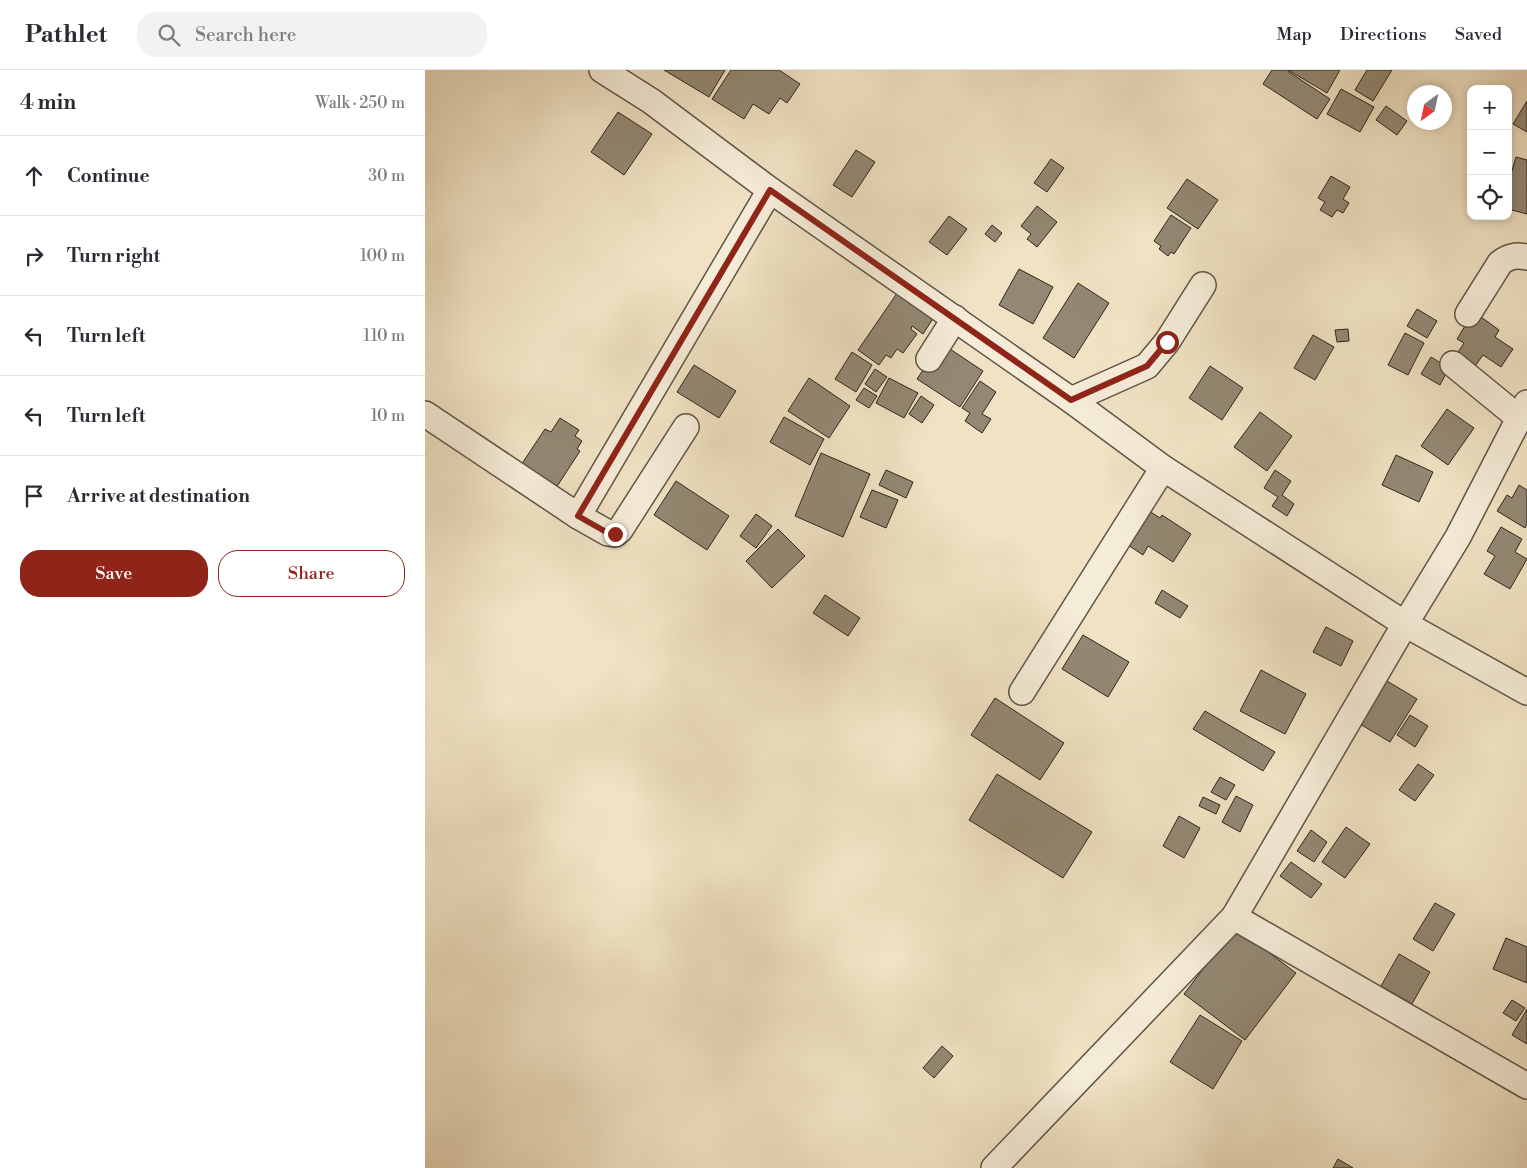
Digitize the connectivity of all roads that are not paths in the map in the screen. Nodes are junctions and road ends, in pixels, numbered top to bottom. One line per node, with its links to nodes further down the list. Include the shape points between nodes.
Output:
1 (608, 71): 2 (street)
2 (770, 190): 6 (street); 14 (street)
3 (1527, 257): 5 (street, via 1517,255 1500,262)
4 (1203, 285): 9 (street, via 1167,342 1147,366)
5 (1469, 314)
6 (955, 318): 7 (street); 9 (street)
7 (929, 359)
8 (1453, 364): 10 (street)
9 (1071, 400): 13 (street)
10 (1523, 410): 15 (street, via 1458,537)
11 (425, 414): 14 (street)
12 (686, 427): 14 (street, via 620,530 615,534 608,533)
13 (1163, 468): 15 (street); 16 (street)
14 (578, 516)
15 (1405, 624): 17 (street); 18 (street)
16 (1021, 692)
17 (1527, 692)
18 (1234, 917): 19 (street); 20 (street)
19 (1527, 1086)
20 (994, 1168)

